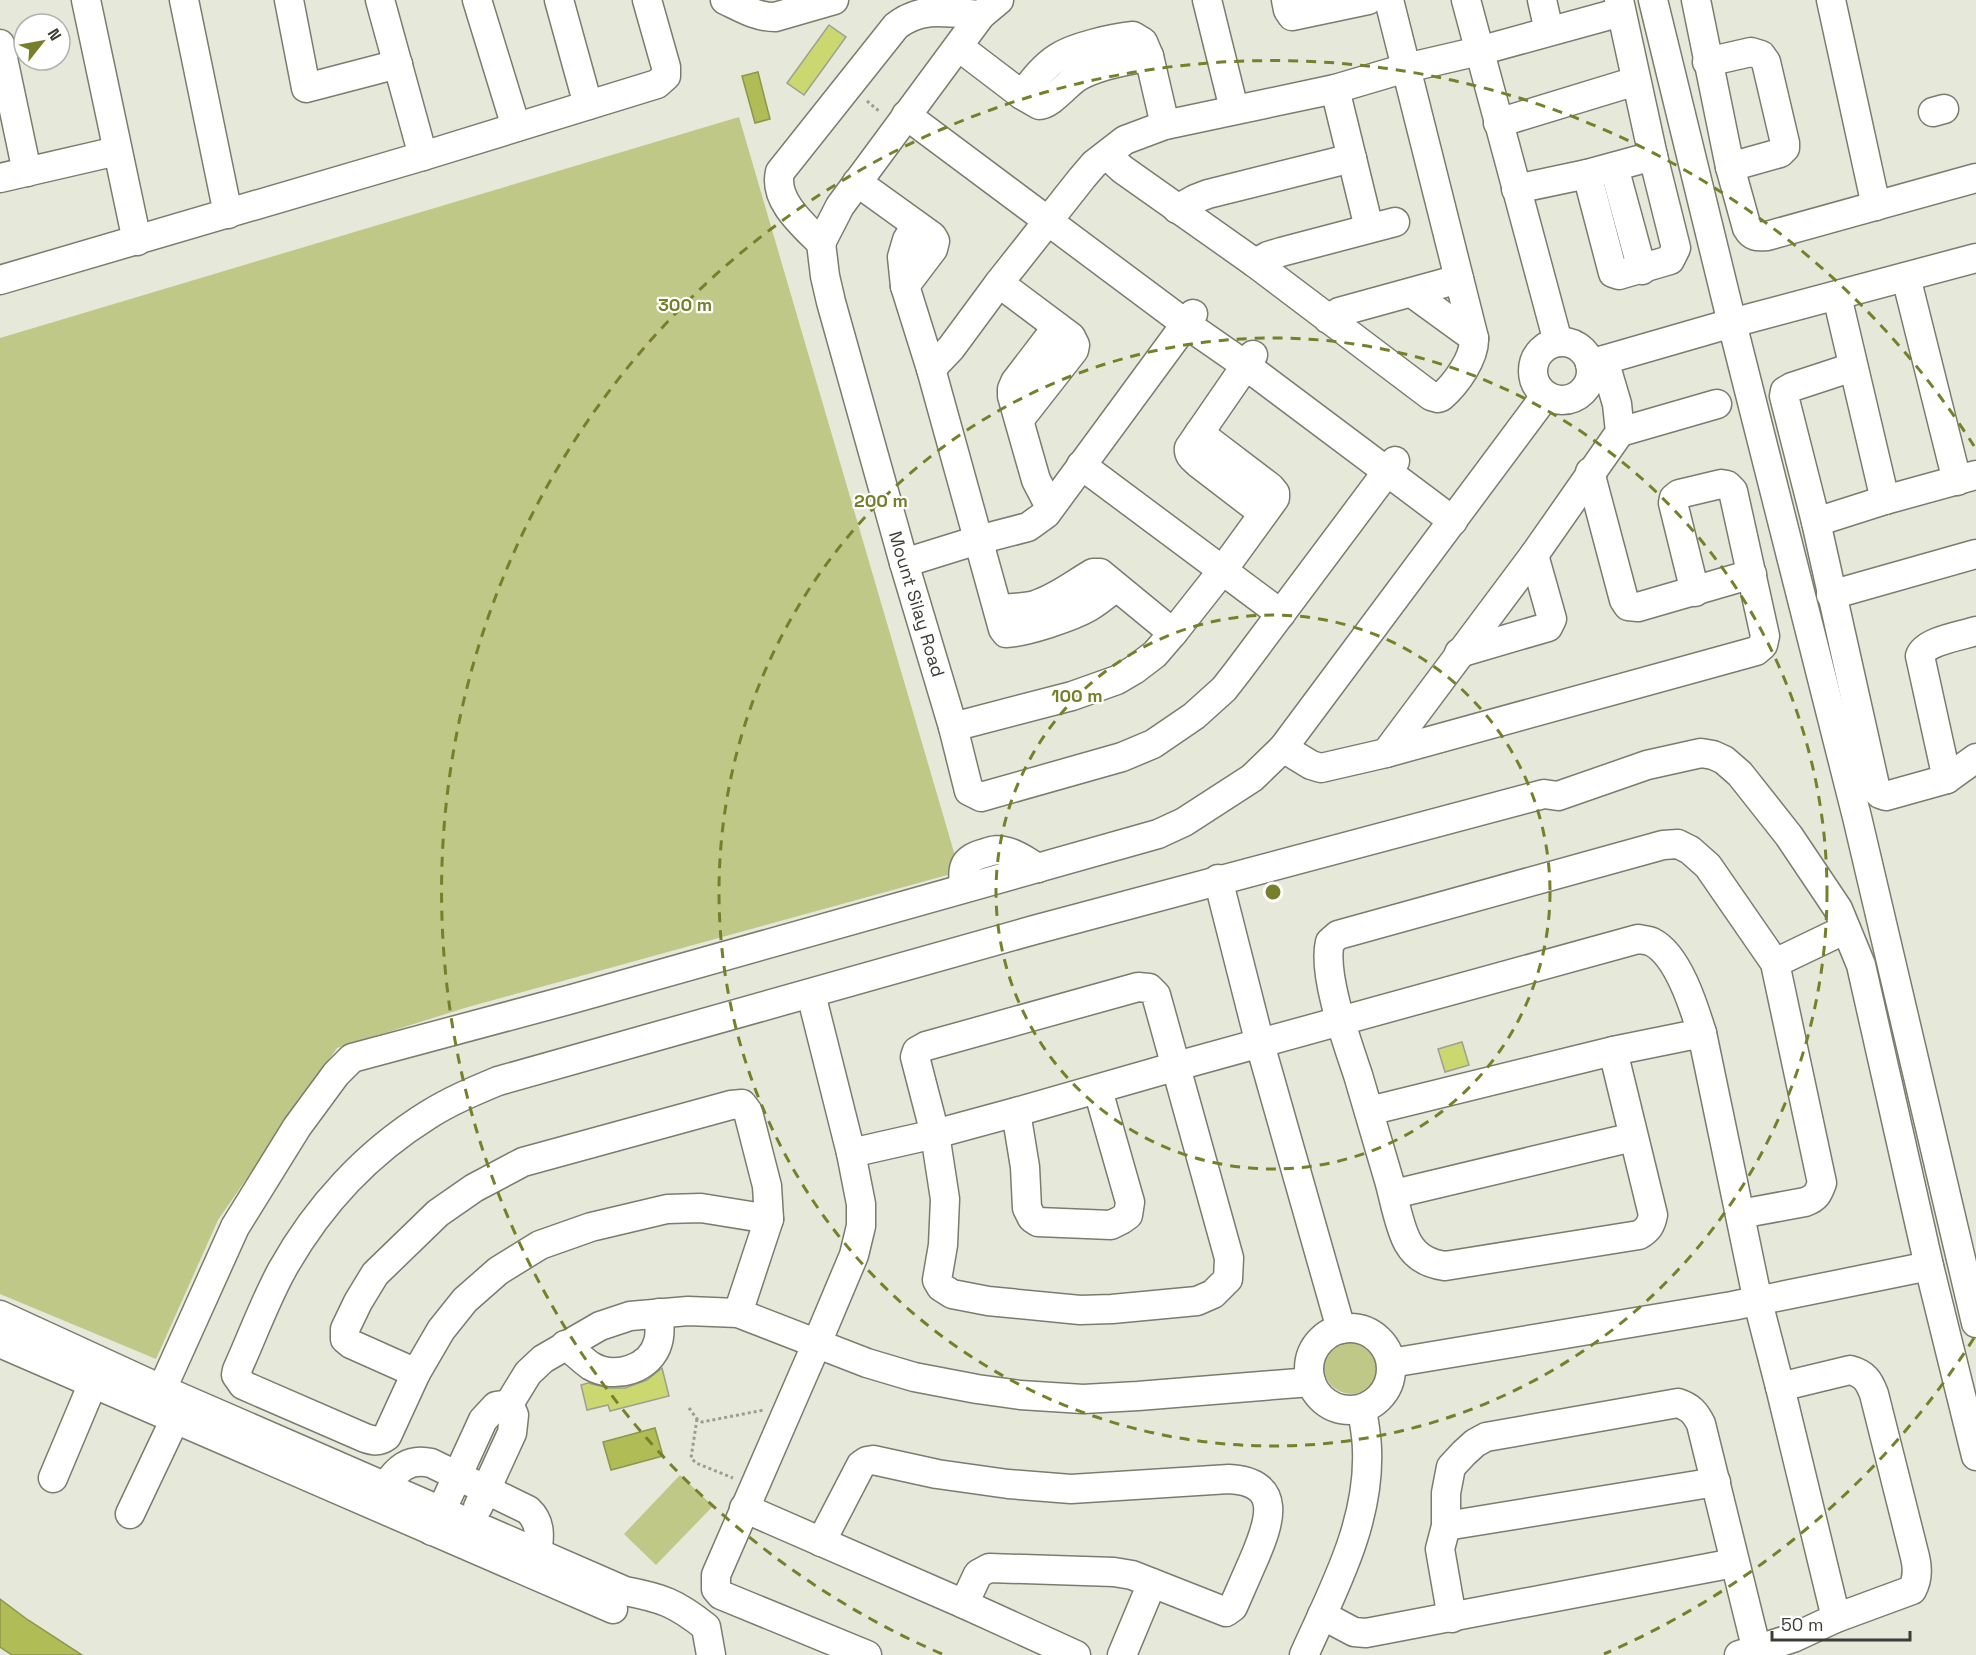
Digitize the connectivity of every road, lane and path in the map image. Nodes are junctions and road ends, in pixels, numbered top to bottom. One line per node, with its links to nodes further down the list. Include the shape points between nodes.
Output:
1 (86, 0): 38 (street)
2 (184, 0): 52 (street)
3 (289, 0): 27 (street, via 306,88)
4 (380, 0): 27 (street)
5 (477, 0): 37 (street)
6 (559, 0): 32 (street)
7 (647, 0): 32 (street, via 666,76 657,84)
8 (725, 0): 9 (street, via 765,17)
9 (834, 0)
10 (1207, 0): 33 (street)
11 (1286, 0): 12 (street, via 1292,16)
12 (1368, 0)
13 (1389, 0): 28 (street)
14 (1466, 0): 25 (street)
15 (1542, 0): 22 (street)
16 (1653, 0): 67 (street)
17 (1696, 0): 26 (street)
18 (1831, 0): 50 (street)
19 (1620, 6): 21 (street); 29 (street)
20 (990, 7): 24 (street); 30 (street, via 924,12 906,18)
21 (1576, 12): 22 (street)
22 (1549, 31): 25 (street)
23 (0, 44): 46 (street)
24 (959, 47): 34 (street); 36 (street, via 1022,95 1056,58 1071,50 1133,36 1143,42 1149,56)
25 (1479, 51): 28 (street); 35 (street)
26 (1707, 62): 44 (street); 44 (street, via 1751,52 1761,55 1785,143 1780,153)
27 (398, 64): 40 (street)
28 (1406, 68): 31 (street); 60 (street)
29 (1636, 81): 35 (street); 41 (street)
30 (849, 86): 34 (path); 55 (street, via 779,177 783,197)
31 (1335, 89): 33 (street); 42 (street)
32 (588, 105): 37 (street)
33 (1234, 109): 36 (street)
34 (905, 116): 48 (street); 53 (street)
35 (1498, 123): 49 (street)
36 (1165, 125): 39 (street, via 1125,140)
37 (516, 127): 40 (street)
38 (117, 151): 46 (street); 54 (street)
39 (1107, 154): 51 (street); 53 (street, via 1094,164)
40 (423, 156): 52 (street)
41 (1653, 156): 43 (street); 58 (street, via 1676,248 1670,261)
42 (1352, 158): 51 (street, via 1208,194); 57 (street, via 1382,225 1274,254)
43 (1614, 167): 45 (street); 58 (street)
44 (1730, 167): 50 (street, via 1747,228 1757,237)
45 (1587, 174): 49 (street); 58 (street, via 1613,273)
46 (14, 175)
47 (1976, 178): 50 (street)
48 (857, 182): 55 (street); 73 (street, via 932,236 934,245 904,286)
49 (1516, 189): 69 (street)
50 (1876, 206)
51 (1177, 209): 57 (street)
52 (228, 214): 54 (street)
53 (1051, 217): 62 (street); 65 (street)
54 (137, 241): 61 (street)
55 (820, 243): 88 (street, Mount Silay Road, via 831,302)
56 (1976, 258): 59 (street)
57 (1255, 263): 66 (street)
58 (1642, 270)
59 (1906, 277): 64 (street); 80 (street)
60 (1460, 279): 63 (street); 68 (street)
61 (0, 280)
62 (999, 283): 73 (street); 82 (street, via 1071,337 1076,345 1020,419 1036,480)
63 (1412, 293): 66 (street, via 1340,312); 68 (street)
64 (1837, 296): 67 (street); 72 (street)
65 (1190, 319): 70 (street); 77 (street)
66 (1328, 319): 68 (street, via 1438,398 1467,364 1475,348)
67 (1732, 323): 71 (street); 125 (street, via 1857,817)
68 (1474, 338)
69 (1558, 342): 71 (street, via 1581,349); 74 (street, via 1541,352 1533,369 1534,379)
70 (1249, 360): 78 (street); 89 (street, via 1189,448 1191,456 1263,513)
71 (1597, 362): 74 (street, via 1579,395 1562,400); 76 (street, via 1617,404)
72 (1853, 367): 81 (street); 84 (street, via 1785,391)
73 (932, 369): 85 (street)
74 (1546, 395): 83 (street)
75 (1717, 404): 76 (street)
76 (1620, 432): 79 (street)
77 (1081, 465): 82 (street); 89 (street)
78 (1391, 466): 83 (street); 93 (street)
79 (1590, 472): 87 (street); 91 (street, via 1628,606 1638,607)
80 (1966, 478): 81 (street)
81 (1885, 500): 84 (street)
82 (1050, 507): 85 (street, via 1028,527)
83 (1457, 515): 98 (street)
84 (1816, 522): 92 (street)
85 (978, 540): 88 (street); 95 (street, via 998,609 1035,605 1093,573 1100,573)
86 (1976, 554): 92 (street)
87 (1534, 555): 96 (street); 96 (street, via 1552,619 1548,627)
88 (904, 563): 97 (street, Mount Silay Road)
89 (1222, 571): 93 (street); 95 (street)
90 (1752, 574): 91 (street); 91 (street, via 1733,491 1727,484 1679,494 1673,503); 99 (street, via 1765,636 1756,651)
91 (1695, 592)
92 (1831, 595): 101 (street, via 1876,790 1886,796)
93 (1281, 614): 97 (street, Mount Silay Road, via 1224,689 1194,717 1153,744 1122,757 981,797 969,790)
94 (1976, 631): 101 (street, via 1928,646 1920,656)
95 (1173, 633): 97 (street, via 1155,654 1117,680)
96 (1459, 653): 99 (street)
97 (953, 727)
98 (1283, 748): 99 (street, via 1321,768); 136 (street, via 1252,778 1158,834 1038,868 998,849 976,855 967,861 962,872 964,888 352,1058 297,1127 235,1227)
99 (1386, 753)
100 (1976, 758): 101 (street)
101 (1947, 779)
102 (1218, 879): 103 (street, via 1544,794 1558,796 1647,765 1701,753 1724,760 1740,774 1789,836 1838,909); 105 (street); 108 (street)
103 (1846, 929): 104 (street); 120 (street, via 1861,965)
104 (1775, 963): 106 (street, via 1708,866 1678,844 1663,845 1338,935 1330,942 1327,962); 118 (street, via 1822,1183 1814,1199)
105 (811, 994): 116 (street); 131 (street, via 498,1081 428,1114 350,1176 313,1222 282,1270 236,1375 243,1385 374,1441 387,1436)
106 (1341, 1021): 107 (street, via 1638,939 1651,941 1676,969 1692,1000); 108 (street); 112 (street)
107 (1702, 1033): 109 (street); 118 (street)
108 (1260, 1044): 110 (street); 126 (street)
109 (1613, 1051): 112 (street); 115 (street)
110 (1177, 1066): 111 (street); 114 (street, via 1156,995 1149,988 1138,987 926,1046 915,1057); 114 (street, via 1230,1258 1228,1279 1213,1294 1197,1301 1080,1310 1010,1304 952,1294 941,1287 937,1280 945,1199)
111 (1098, 1090): 113 (street); 113 (street, via 1130,1202 1128,1215 1111,1225 1038,1222 1032,1218)
112 (1369, 1111): 117 (street)
113 (1016, 1112): 114 (street)
114 (935, 1134): 116 (street)
115 (1633, 1137): 117 (street); 117 (street, via 1653,1215 1651,1224 1639,1234 1445,1266 1419,1256 1409,1245)
116 (851, 1153): 128 (street, via 861,1226 854,1255)
117 (1394, 1194)
118 (1740, 1214): 121 (street)
119 (769, 1219): 123 (street); 131 (street, via 701,1208 667,1209 591,1227 540,1245 498,1271 465,1300 441,1330); 131 (street, via 767,1186 748,1112 742,1104 522,1162 438,1213 375,1274 357,1302 345,1329 345,1339)
120 (1929, 1266): 121 (street); 141 (street)
121 (1758, 1302): 130 (street); 134 (street)
122 (659, 1313): 123 (street); 129 (street, via 630,1316 600,1326); 129 (street, via 658,1341 650,1357 638,1367 604,1371 591,1366)
123 (738, 1313): 128 (street)
124 (0, 1315): 136 (street)
125 (1976, 1323)
126 (1341, 1329): 130 (street, via 1360,1329 1377,1338); 132 (street, via 1321,1339 1314,1348 1310,1359)
127 (0, 1343): 133 (street)
128 (817, 1343): 132 (street, via 914,1377 1020,1395 1094,1399); 137 (street)
129 (565, 1345): 135 (street, via 528,1373)
130 (1391, 1363): 139 (street, via 1390,1383 1385,1392)
131 (416, 1373)
132 (1311, 1382): 139 (street, via 1320,1397 1335,1408)
133 (93, 1383): 136 (street); 143 (street)
134 (1780, 1387): 160 (street); 160 (street, via 1850,1370 1868,1379 1918,1569 1912,1590)
135 (509, 1404): 142 (street, via 496,1406 483,1420); 146 (street, via 514,1414 512,1433)
136 (163, 1406): 145 (street); 148 (street); 149 (street)
137 (790, 1407): 140 (path, via 702,1422); 147 (street)
138 (689, 1408): 140 (path)
139 (1362, 1409): 158 (street, via 1367,1450 1360,1517)
140 (697, 1419): 147 (path, via 691,1458)
141 (1976, 1456)
142 (457, 1476): 145 (street, via 419,1460 401,1467); 146 (street); 149 (street)
143 (53, 1478)
144 (1716, 1482): 150 (street); 150 (street, via 1701,1424 1688,1406 1678,1403 1480,1440 1451,1467); 154 (street)
145 (385, 1486): 149 (street)
146 (485, 1490): 151 (street); 153 (street, via 534,1516 539,1526)
147 (749, 1497): 152 (street); 163 (street, via 716,1575 716,1588 722,1595)
148 (130, 1514)
149 (437, 1521): 151 (street)
150 (1446, 1526): 159 (street, via 1440,1549)
151 (466, 1534): 153 (street); 157 (street)
152 (821, 1542): 155 (street, via 861,1465 873,1460 1008,1484 1071,1489 1229,1479 1257,1485 1264,1493 1269,1503 1266,1532 1230,1611); 156 (street)
153 (537, 1553): 162 (street, via 625,1591 668,1601 706,1627)
154 (1734, 1563): 159 (street); 161 (street)
155 (1152, 1583): 156 (street, via 1114,1572 989,1568 978,1574); 165 (street)
156 (964, 1604): 164 (street)
157 (613, 1609)
158 (1322, 1615): 159 (street, via 1354,1632 1366,1633); 166 (street)
159 (1452, 1618)
160 (1836, 1618): 161 (street)
161 (1751, 1653)
162 (711, 1655)
163 (867, 1655)
164 (1076, 1655)
165 (1122, 1655)
166 (1305, 1655)

